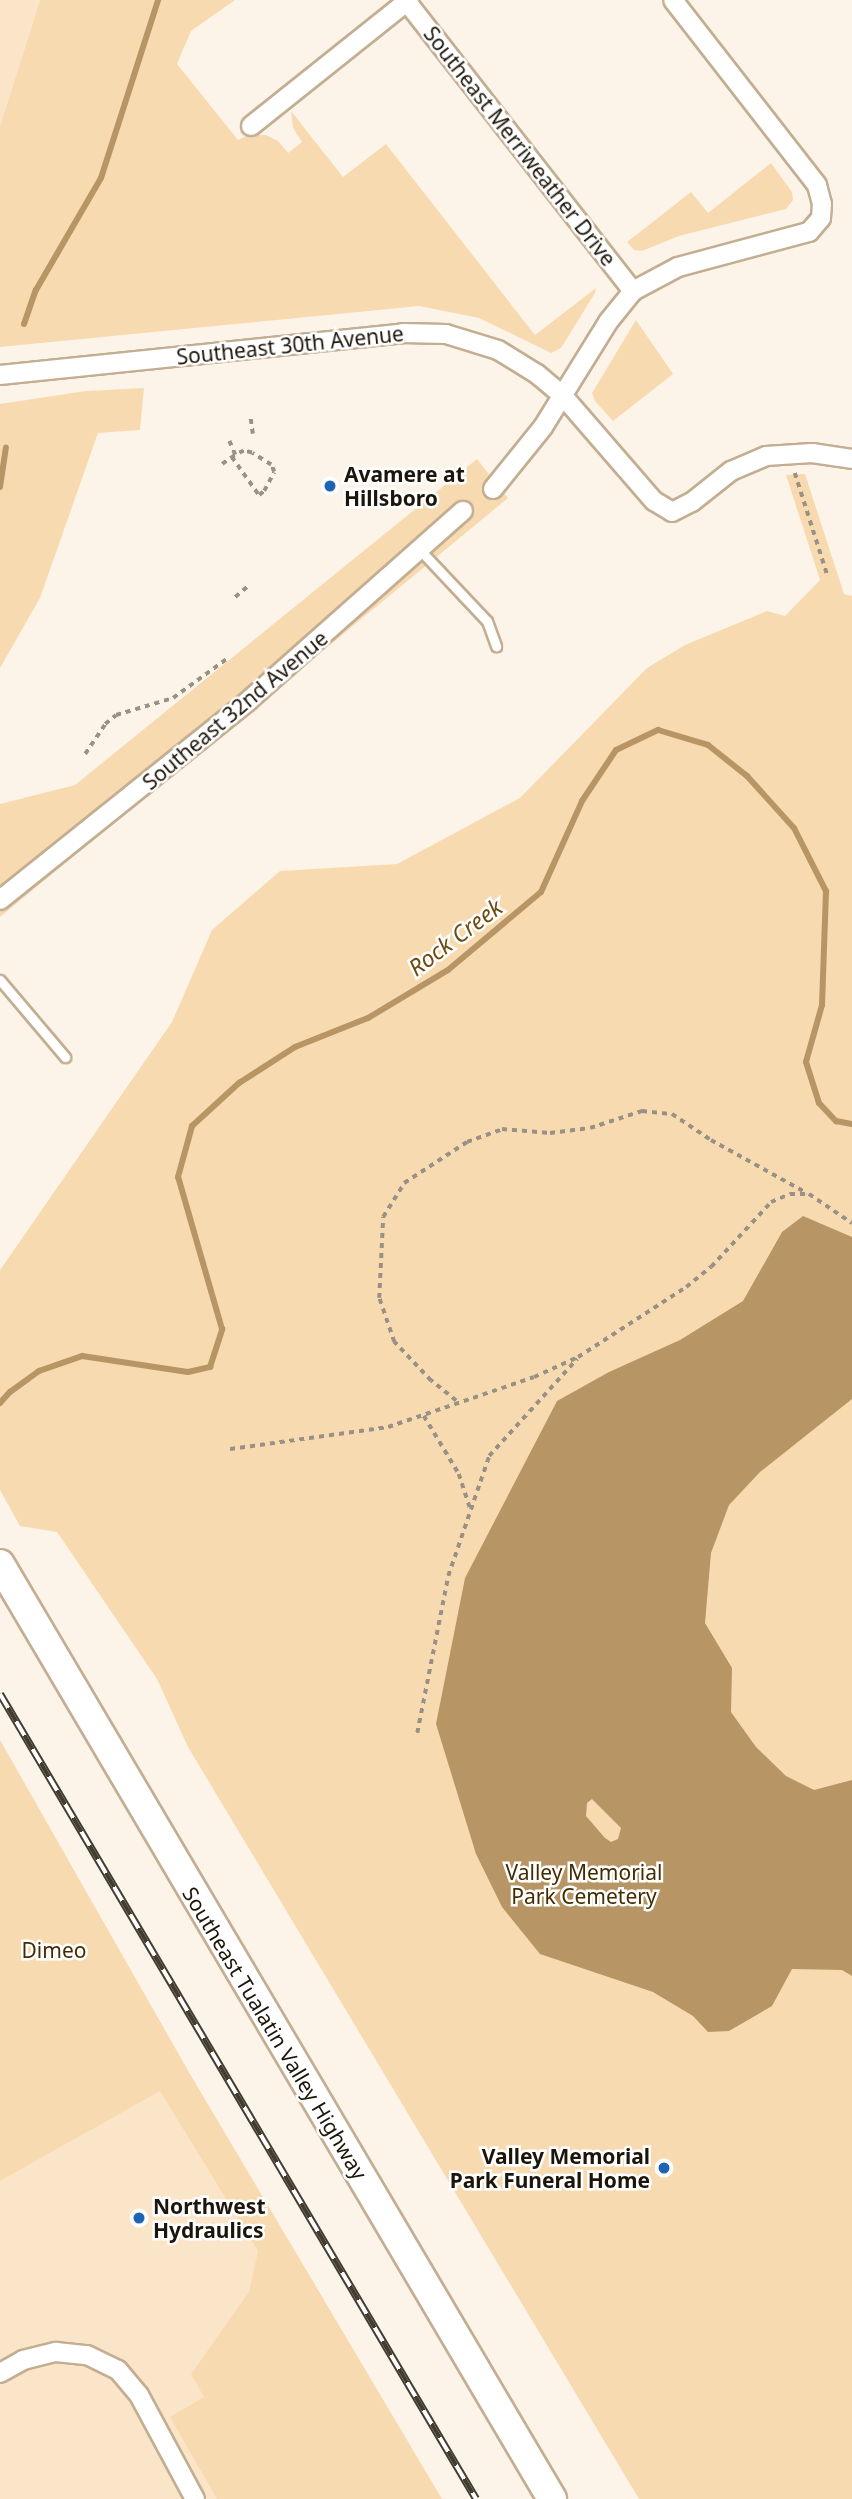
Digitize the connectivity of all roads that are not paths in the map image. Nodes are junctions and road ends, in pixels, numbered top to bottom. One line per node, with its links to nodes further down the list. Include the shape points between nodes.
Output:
1 (673, 0): 4 (street, via 817,185 821,218 810,232 678,267)
2 (408, 1): 3 (street); 4 (street, Southeast Merriweather Drive)
3 (251, 126)
4 (633, 291): 6 (street, via 608,322)
5 (0, 375): 6 (street, Southeast 30th Avenue, via 429,333 462,337 498,350)
6 (563, 396): 7 (street, Southeast 30th Avenue, via 654,501 672,512 731,471 766,456 812,453); 8 (street)
7 (852, 459)
8 (493, 489)
9 (463, 511): 10 (street, Southeast 32nd Avenue)
10 (420, 550): 11 (lane, via 487,621); 12 (street, Southeast 32nd Avenue, via 248,701)
11 (496, 646)
12 (0, 900)
13 (0, 980): 14 (lane)
14 (65, 1057)
15 (4, 1571): 18 (main road, Southeast Tualatin Valley Highway)
16 (0, 2373): 17 (street, via 38,2355 69,2352 118,2370 139,2395)
17 (195, 2499)
18 (552, 2499)

